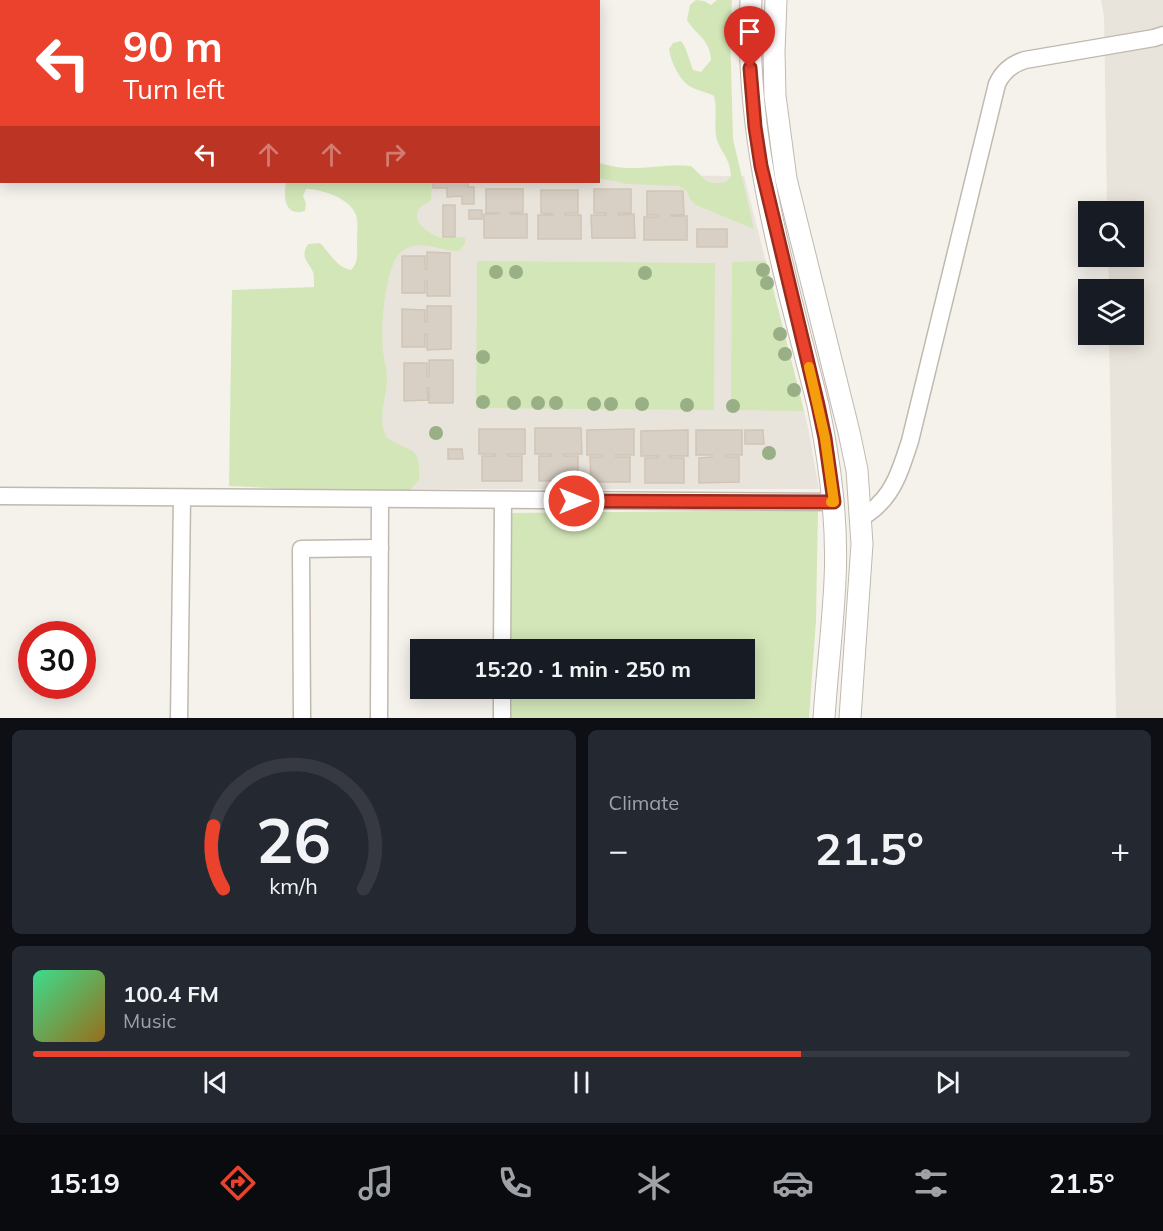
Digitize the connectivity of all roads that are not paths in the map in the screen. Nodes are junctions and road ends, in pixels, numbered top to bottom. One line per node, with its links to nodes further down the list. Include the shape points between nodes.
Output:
1 (751, 0): 8 (street, via 751,86 761,166 818,405)
2 (776, 0): 9 (street, via 776,96 786,179 849,432)
3 (1163, 35): 9 (street, via 1025,60 1000,77 910,441 890,491 880,504)
4 (0, 496): 5 (street)
5 (182, 498): 6 (street); 13 (street)
6 (380, 500): 7 (street); 10 (street)
7 (503, 501): 8 (street); 11 (street)
8 (834, 502): 9 (street); 17 (street, via 836,578)
9 (860, 511): 18 (street, via 861,579)
10 (380, 548): 14 (street, via 301,549); 15 (street)
11 (502, 639)
12 (502, 699): 16 (street)
13 (179, 718)
14 (302, 718)
15 (379, 718)
16 (502, 718)
17 (824, 718)
18 (850, 718)

